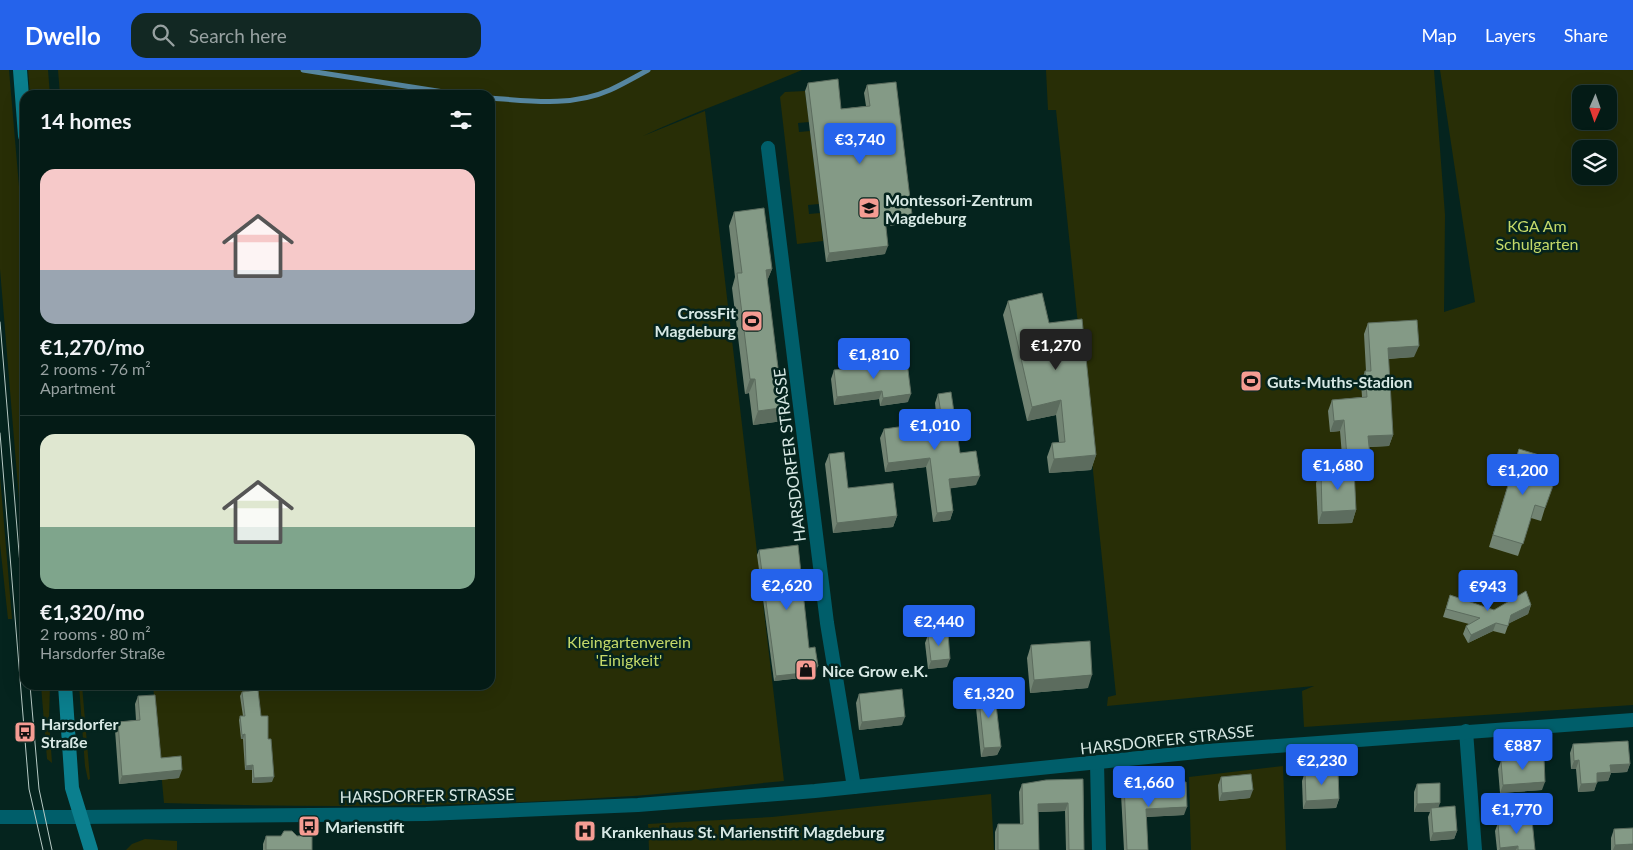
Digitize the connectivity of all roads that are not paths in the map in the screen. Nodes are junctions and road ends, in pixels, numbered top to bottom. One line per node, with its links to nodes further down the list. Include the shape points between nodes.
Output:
1 (20, 70): 2 (main road)
2 (22, 90)
3 (768, 148): 8 (street, HARSDORFER STRASSE, via 827,623)
4 (65, 690): 10 (main road, via 72,788)
5 (1633, 720): 6 (street, HARSDORFER STRASSE)
6 (1466, 732): 7 (street, HARSDORFER STRASSE, via 1208,751); 13 (street)
7 (1097, 763): 8 (street, HARSDORFER STRASSE); 12 (street)
8 (854, 787): 10 (street, HARSDORFER STRASSE, via 520,811)
9 (0, 817): 10 (street, HARSDORFER STRASSE)
10 (80, 818): 11 (main road)
11 (91, 850)
12 (1099, 850)
13 (1475, 850)

